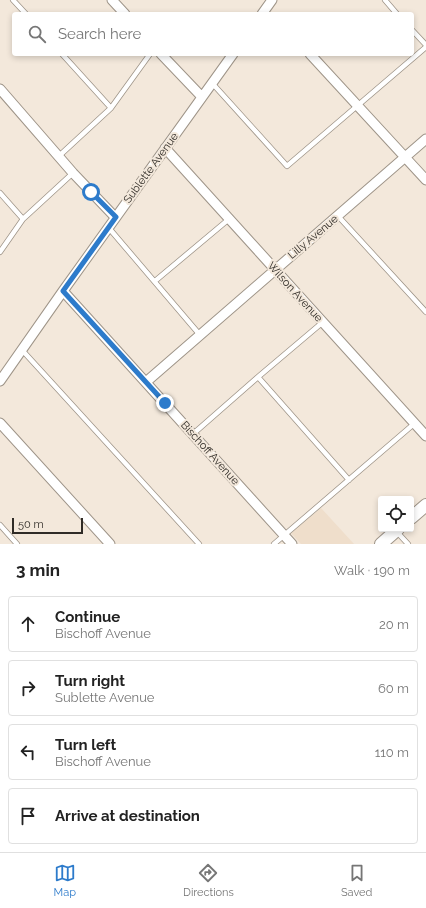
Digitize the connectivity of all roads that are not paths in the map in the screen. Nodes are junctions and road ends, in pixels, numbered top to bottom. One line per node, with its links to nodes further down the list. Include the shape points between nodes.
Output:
1 (14, 0): 4 (lane)
2 (112, 0): 5 (street)
3 (385, 0): 6 (lane)
4 (24, 12)
5 (123, 12)
6 (396, 12)
7 (414, 32): 8 (lane)
8 (426, 46): 17 (lane)
9 (64, 56): 18 (lane)
10 (149, 56): 18 (lane)
11 (163, 56): 16 (street)
12 (232, 56): 14 (street, Sublette Avenue)
13 (312, 56): 17 (street)
14 (212, 83): 16 (street, Sublette Avenue); 17 (lane, via 287,166)
15 (0, 89): 21 (street)
16 (202, 97): 20 (street, Sublette Avenue)
17 (357, 106): 22 (street)
18 (111, 108): 21 (lane)
19 (426, 139): 22 (street, Lilly Avenue)
20 (165, 148): 27 (street, Sublette Avenue); 29 (street, Wilson Avenue)
21 (59, 156): 23 (street)
22 (405, 157): 24 (street); 26 (street, Lilly Avenue)
23 (73, 173): 27 (street); 28 (lane)
24 (426, 180)
25 (0, 194): 28 (lane)
26 (338, 216): 32 (street, Lilly Avenue); 35 (lane)
27 (116, 217): 30 (street, Sublette Avenue)
28 (23, 219): 31 (lane)
29 (229, 219): 32 (street, Wilson Avenue); 33 (lane)
30 (108, 228): 33 (lane); 34 (street, Sublette Avenue)
31 (0, 252)
32 (275, 270): 36 (street, Wilson Avenue); 37 (street, Lilly Avenue)
33 (155, 281): 37 (lane)
34 (63, 291): 38 (street, Sublette Avenue); 41 (street, Bischoff Avenue)
35 (426, 312)
36 (323, 322): 39 (lane); 43 (street, Wilson Avenue)
37 (200, 335): 41 (street, Lilly Avenue)
38 (22, 350): 40 (street, Sublette Avenue); 55 (lane)
39 (258, 377): 44 (lane); 46 (lane)
40 (0, 381)
41 (146, 382): 44 (street, Bischoff Avenue)
42 (0, 423): 54 (street)
43 (415, 423): 45 (street, Wilson Avenue); 46 (lane)
44 (193, 434): 52 (street, Bischoff Avenue)
45 (426, 436)
46 (349, 480): 52 (lane)
47 (426, 505): 48 (street)
48 (414, 515)
49 (0, 525): 53 (lane)
50 (395, 532): 58 (street)
51 (399, 532): 59 (lane)
52 (284, 536): 56 (lane); 57 (street, Bischoff Avenue)
53 (17, 544)
54 (110, 544)
55 (199, 544)
56 (274, 544)
57 (292, 544)
58 (381, 544)
59 (408, 544)

